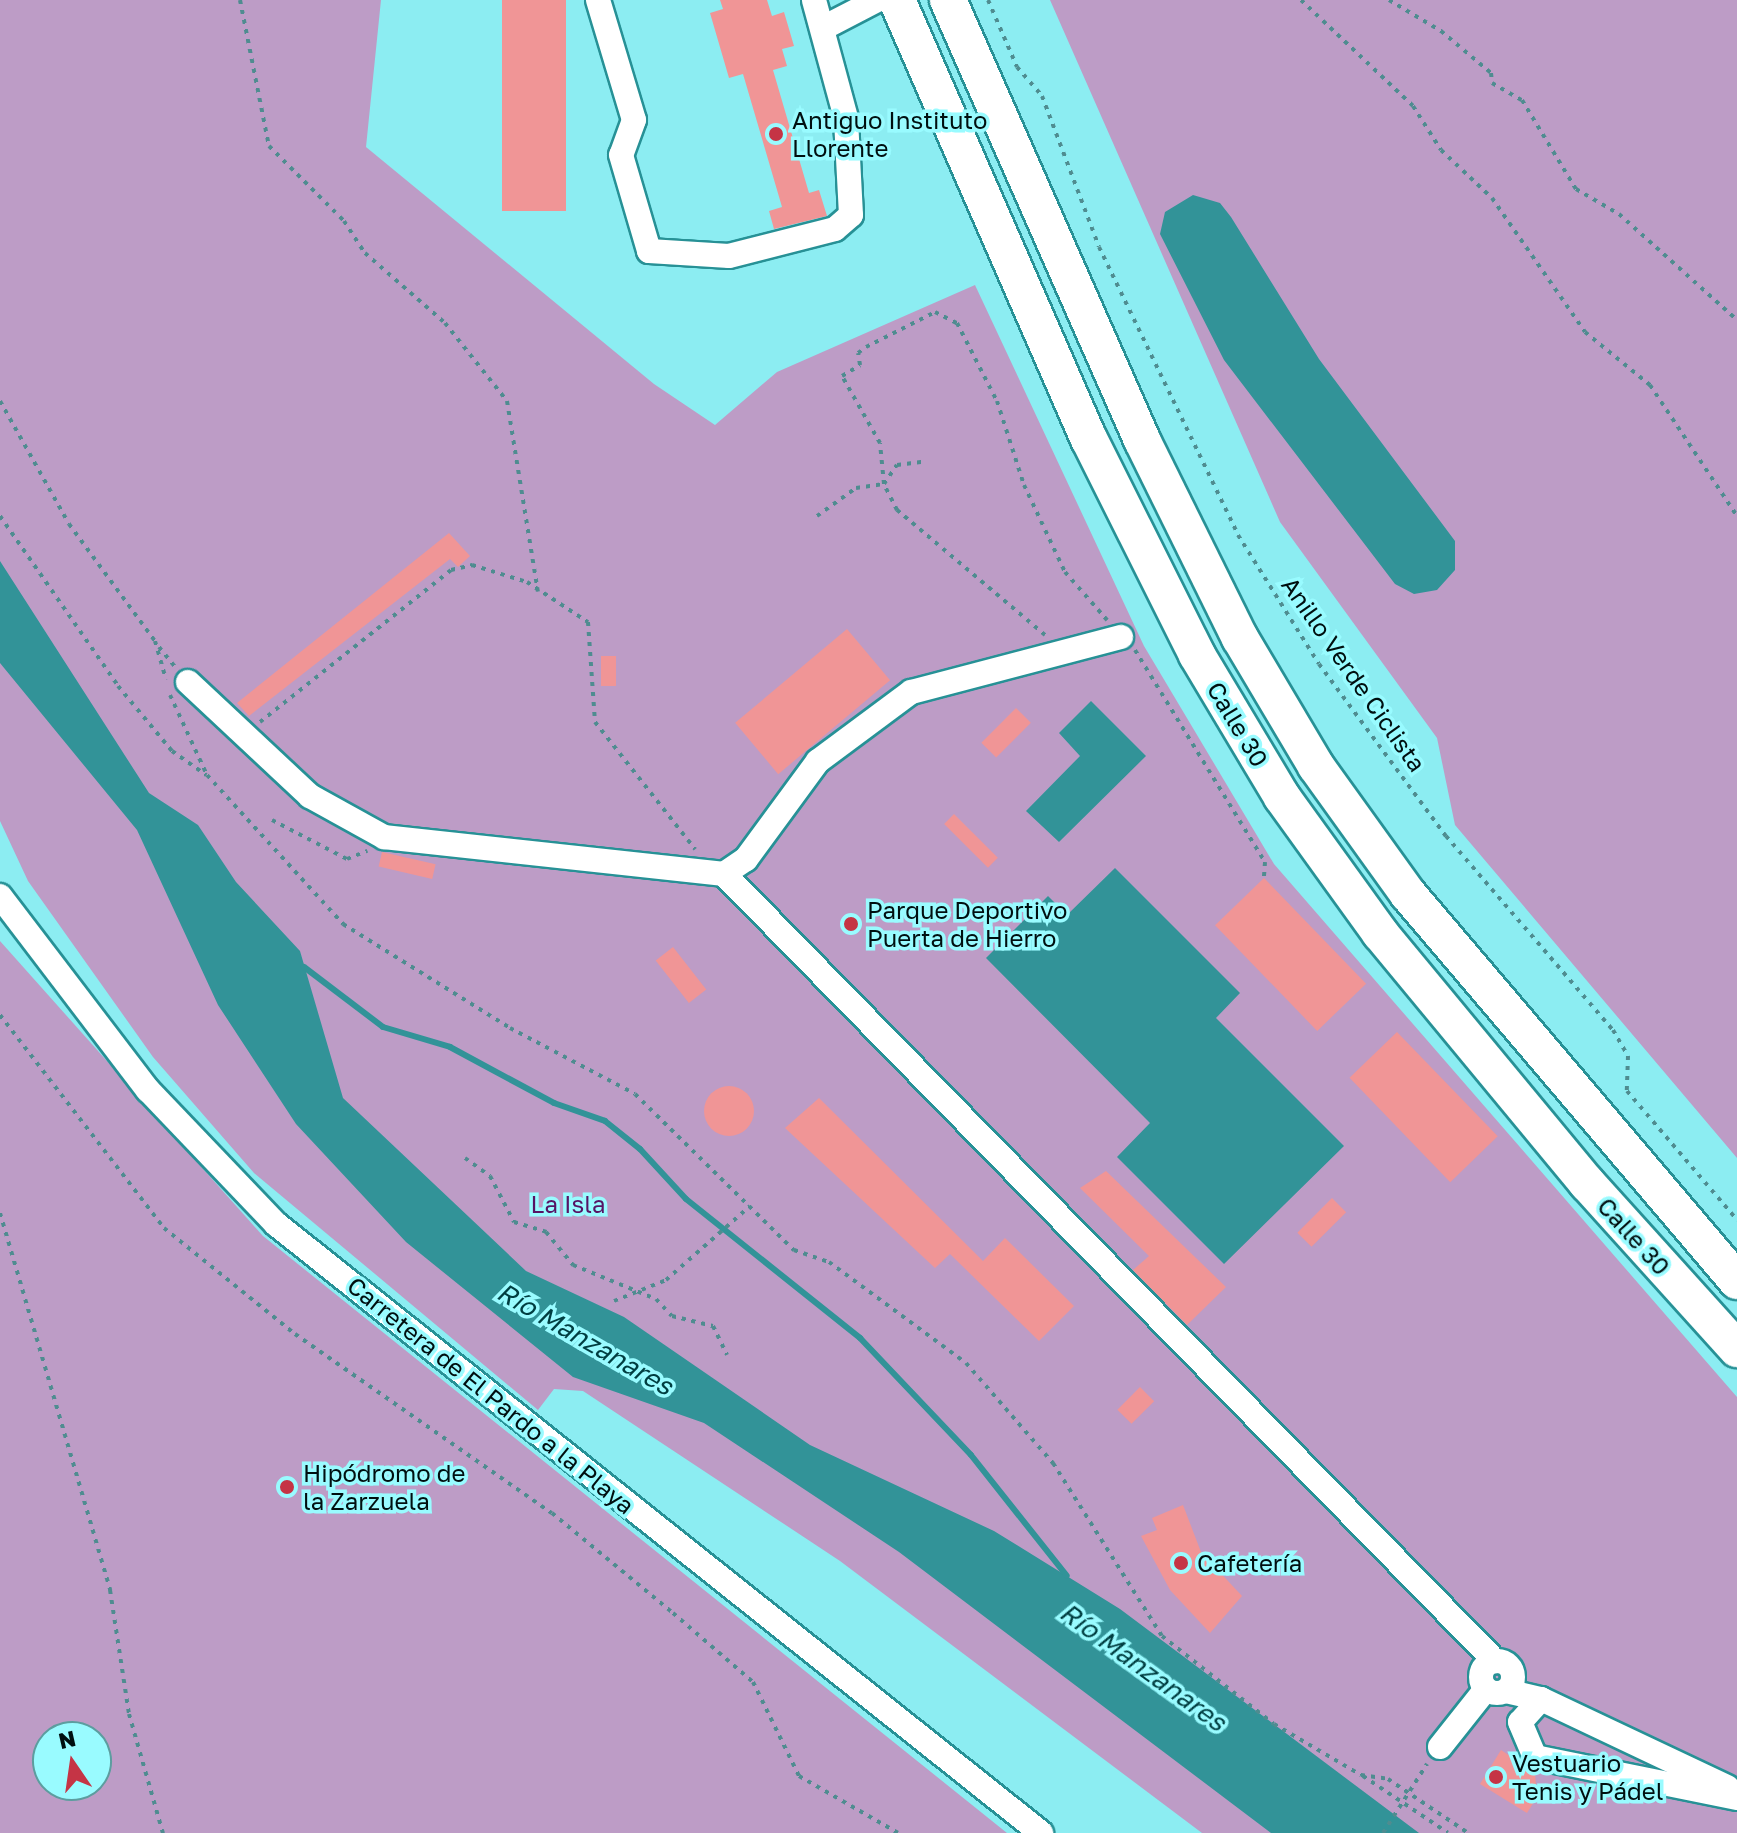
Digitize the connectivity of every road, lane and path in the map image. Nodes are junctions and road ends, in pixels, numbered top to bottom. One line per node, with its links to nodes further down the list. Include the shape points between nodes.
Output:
1 (240, 0): 19 (path, via 269,146 344,221 365,253 472,351 507,401)
2 (598, 0): 10 (street, via 634,120 621,155 649,251 729,256 835,229 851,215 846,118)
3 (814, 0): 10 (street)
4 (948, 0): 11 (highway, Calle 30)
5 (969, 0): 11 (highway, via 1011,99)
6 (988, 0): 35 (path, Anillo Verde Ciclista, via 1017,67 1042,96 1099,247 1238,535 1319,664 1446,836 1613,1030 1628,1056 1627,1091)
7 (1301, 0): 18 (path, via 1413,106 1441,150 1492,198 1585,332 1650,385)
8 (1389, 0): 12 (path, via 1441,31 1491,73 1492,83 1522,100 1576,189 1619,214)
9 (884, 1): 10 (street); 39 (highway, Calle 30, via 927,73 1089,439 1197,655 1282,797 1380,933 1557,1148)
10 (825, 27)
11 (1026, 180): 36 (highway, Calle 30, via 1240,638 1316,766 1408,894)
12 (1737, 320)
13 (0, 401): 21 (path, via 69,524)
14 (923, 462): 15 (path, via 897,465)
15 (884, 484): 17 (path, via 856,488); 20 (path, via 880,443 842,376 860,365 858,353 866,347 935,312 957,323 988,379 1024,485 1065,572); 22 (path, via 923,536 1045,635)
16 (0, 516): 25 (path, via 118,686 172,751)
17 (817, 516)
18 (1737, 516)
19 (538, 592): 24 (path, via 472,565 451,570); 28 (path, via 588,622 595,722 674,830)
20 (1121, 637): 22 (street); 29 (path, via 1202,753 1265,862)
21 (155, 643): 23 (path); 25 (path)
22 (1052, 655): 28 (street, via 911,692 818,761 746,859)
23 (188, 682): 27 (street, via 310,796)
24 (256, 726)
25 (207, 775): 33 (path, via 343,924 458,999 635,1094)
26 (272, 820): 27 (path, via 347,859)
27 (384, 837): 28 (street)
28 (724, 874): 41 (street, via 1495,1661 1480,1675)
29 (1264, 878)
30 (0, 896): 49 (street, Carretera de El Pardo a la Playa, via 148,1090 276,1224)
31 (0, 1015): 48 (path, via 164,1228 295,1334 552,1513 753,1682 799,1776)
32 (465, 1158): 37 (path, via 490,1176 514,1222 546,1232 573,1265)
33 (750, 1206): 37 (path, via 684,1266); 44 (path, via 794,1250 829,1262 966,1363 1053,1463 1162,1636 1274,1724)
34 (0, 1213): 47 (path, via 110,1590 129,1714)
35 (1737, 1220)
36 (1737, 1281)
37 (634, 1289): 38 (path); 40 (path, via 672,1316 713,1326)
38 (614, 1301)
39 (1737, 1349)
40 (727, 1355)
41 (1496, 1690): 42 (street); 43 (street)
42 (1541, 1699): 45 (street); 46 (street, via 1520,1722 1535,1757)
43 (1433, 1756): 50 (path, bridge)
44 (1361, 1775): 51 (path); 52 (path, via 1388,1779)
45 (1737, 1792)
46 (1737, 1798)
47 (163, 1833)
48 (898, 1833)
49 (1041, 1833)
50 (1383, 1833)
51 (1448, 1833)
52 (1468, 1833)

